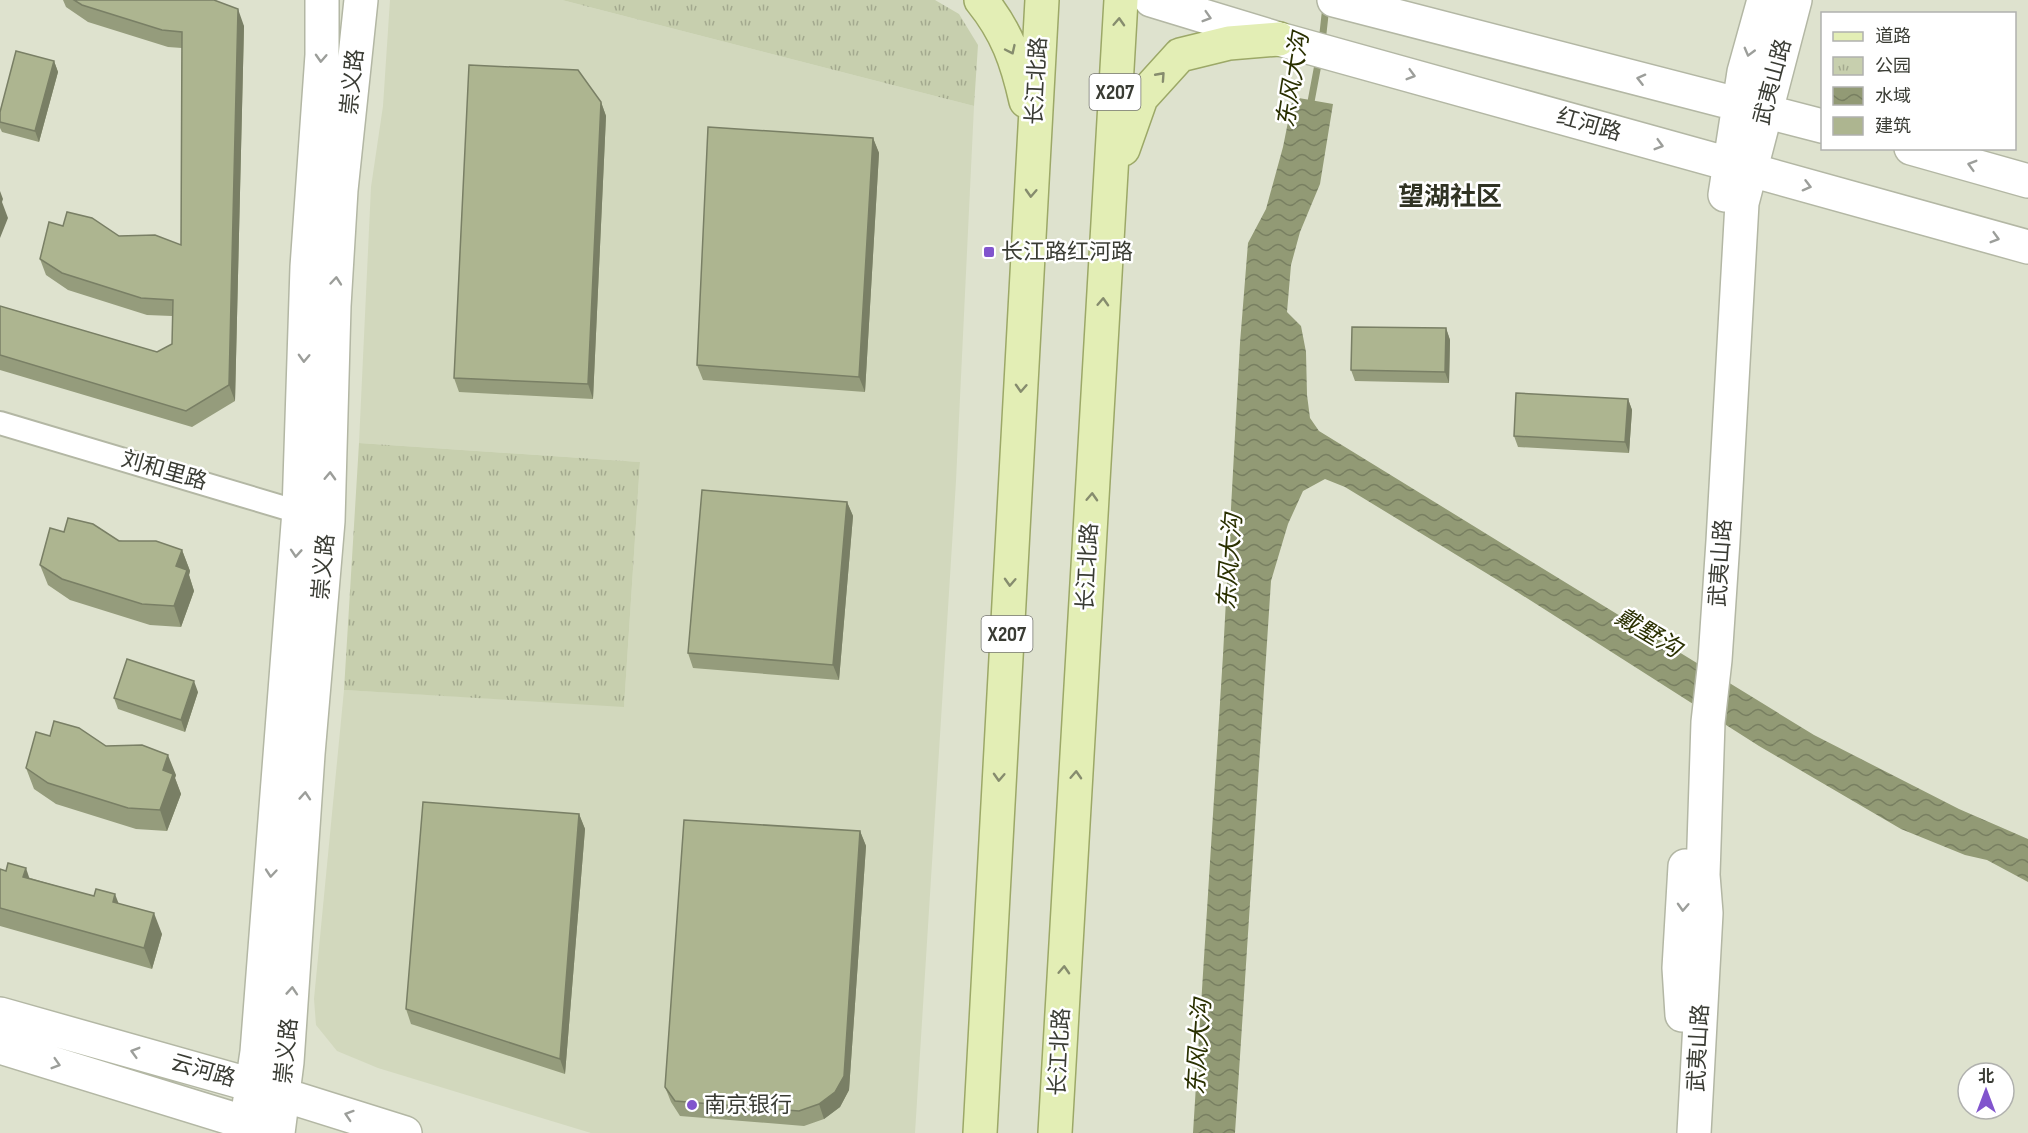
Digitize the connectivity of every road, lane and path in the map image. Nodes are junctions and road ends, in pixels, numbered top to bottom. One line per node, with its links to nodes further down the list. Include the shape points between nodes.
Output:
1 (322, 0): 20 (street, 崇义路, one-way to 20, via 322,55 307,267)
2 (361, 0): 20 (street, 崇义路, one-way to 2)
3 (981, 0): 13 (main road, one-way to 13, via 997,19 1018,64)
4 (1042, 0): 13 (main road, 长江北路 / X207)
5 (1121, 0): 17 (main road, 长江北路 / X207, one-way to 5)
6 (1151, 0): 10 (street, 红河路, one-way to 10)
7 (1764, 0): 11 (street, 武夷山路, one-way to 11, via 1744,72)
8 (1795, 0): 11 (street, 武夷山路)
9 (1347, 3): 11 (street, one-way to 9)
10 (1279, 39): 15 (street, 红河路, one-way to 15); 17 (main road, one-way to 10, via 1141,98 1180,55 1229,43)
11 (1752, 108): 12 (street); 15 (street, 武夷山路)
12 (1821, 126)
13 (1034, 135): 29 (main road, 长江北路 / X207, one-way to 29)
14 (1918, 150): 16 (street, one-way to 14)
15 (1740, 168): 18 (street, 红河路, one-way to 18); 21 (street, 武夷山路, via 1742,203)
16 (2028, 181)
17 (1110, 185): 30 (main road, 长江北路 / X207, one-way to 17)
18 (2028, 247)
19 (0, 423): 20 (street, 刘和里路)
20 (313, 516): 24 (street, 崇义路, one-way to 24); 25 (street, 崇义路, one-way to 20, via 308,754)
21 (1700, 722): 31 (street, 武夷山路, one-way to 31, via 1679,968 1683,1007); 32 (street, 武夷山路, via 1706,913)
22 (0, 1014): 24 (street, 云河路, one-way to 22)
23 (0, 1047): 26 (street, 云河路, one-way to 26)
24 (252, 1085): 25 (street, 云河路); 26 (street, 崇义路)
25 (282, 1096): 27 (street, 崇义路); 28 (street, 云河路, one-way to 25)
26 (246, 1128): 27 (street, 云河路)
27 (278, 1133)
28 (405, 1133)
29 (980, 1133)
30 (1055, 1133)
31 (1676, 1133)
32 (1694, 1133)

